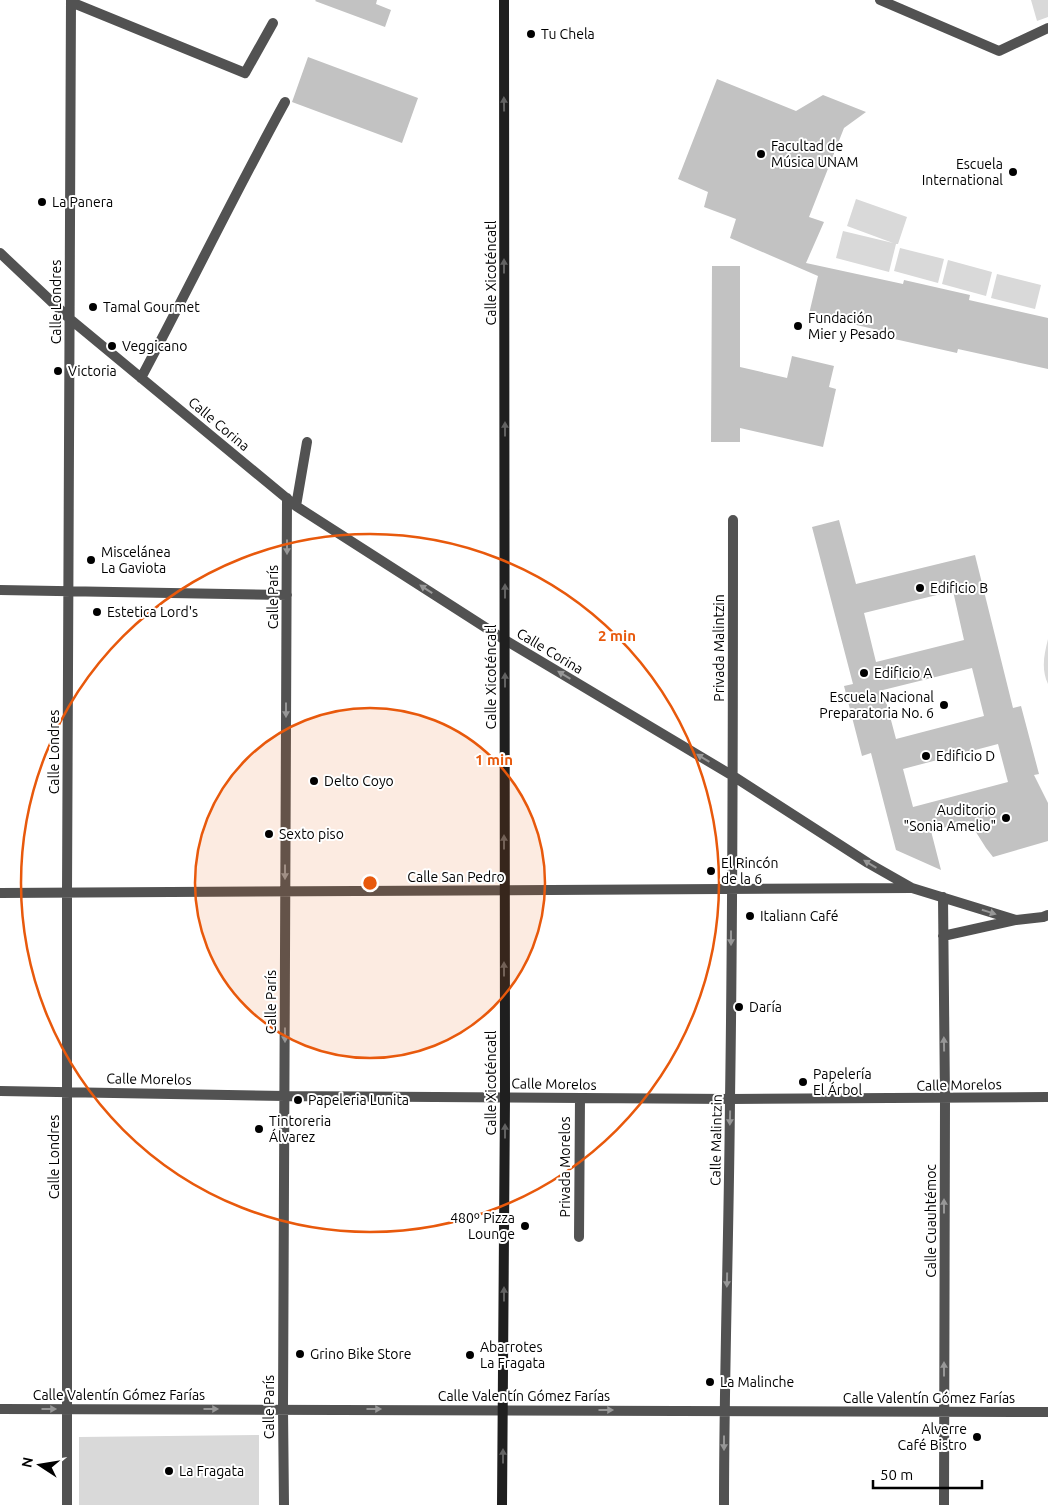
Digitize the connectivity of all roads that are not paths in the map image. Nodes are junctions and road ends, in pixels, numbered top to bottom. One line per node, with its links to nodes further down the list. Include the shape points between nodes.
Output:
1 (504, 0): 17 (street, Calle Xicoténcatl, one-way to 1)
2 (880, 0): 5 (street, via 999,51)
3 (71, 1): 4 (street, via 245,73); 8 (street, Calle Londres)
4 (273, 23)
5 (1048, 28)
6 (285, 102): 9 (street)
7 (0, 253): 8 (street, Calle Corina)
8 (70, 319): 9 (street, Calle Corina); 15 (street, Calle Londres)
9 (141, 378): 11 (street, Calle Corina)
10 (307, 442): 12 (street)
11 (287, 498): 12 (street, Calle Corina); 16 (street, Calle París, one-way to 16)
12 (296, 506): 17 (street, Calle Corina, one-way to 12)
13 (733, 520): 18 (street, Privada Malintzin)
14 (0, 590): 15 (street)
15 (69, 591): 16 (street); 24 (street, Calle Londres)
16 (286, 595): 21 (street, Calle París, one-way to 21)
17 (505, 640): 18 (street, Calle Corina, one-way to 17); 22 (street, Calle Xicoténcatl, one-way to 17)
18 (733, 776): 19 (street, Calle Corina, one-way to 18); 20 (street, Calle Malintzin)
19 (912, 888): 20 (street, Calle San Pedro); 25 (street, Calle Corina)
20 (731, 889): 22 (street, Calle San Pedro); 35 (street, Calle Malintzin, one-way to 35)
21 (285, 891): 22 (street, Calle San Pedro); 24 (street, Calle San Pedro); 31 (street, Calle París, one-way to 31)
22 (504, 891): 32 (street, Calle Xicoténcatl, one-way to 22)
23 (0, 893): 24 (street, Calle San Pedro)
24 (67, 893): 30 (street, Calle Londres)
25 (943, 897): 27 (street, one-way to 27); 28 (street, Calle Cuauhtémoc)
26 (1048, 915): 27 (street)
27 (1016, 920): 28 (street)
28 (943, 936): 36 (street, Calle Cuauhtémoc, one-way to 28)
29 (0, 1091): 30 (street, Calle Morelos)
30 (68, 1091): 31 (street, Calle Morelos); 39 (street, Calle Londres)
31 (285, 1096): 32 (street, Calle Morelos); 41 (street, Calle París)
32 (505, 1097): 34 (street, Calle Morelos); 40 (street, Calle Xicoténcatl, one-way to 32)
33 (1048, 1097): 36 (street, Calle Morelos)
34 (580, 1098): 35 (street, Calle Morelos); 37 (street, Privada Morelos)
35 (730, 1099): 36 (street, Calle Morelos); 42 (street, Calle Malintzin, one-way to 42)
36 (945, 1099): 43 (street, Calle Cuauhtémoc, one-way to 36)
37 (579, 1237)
38 (0, 1408): 39 (street, Calle Valentín Gómez Farías, one-way to 39)
39 (67, 1409): 41 (street, Calle Valentín Gómez Farías, one-way to 41); 45 (street, Calle Londres)
40 (503, 1409): 41 (street, Calle Valentín Gómez Farías, one-way to 40); 42 (street, Calle Valentín Gómez Farías, one-way to 42); 47 (street, Calle Xicoténcatl, one-way to 40)
41 (283, 1410): 46 (street, Calle París)
42 (724, 1410): 43 (street, Calle Valentín Gómez Farías); 48 (street, Calle Malintzin, one-way to 48)
43 (944, 1412): 44 (street, Calle Valentín Gómez Farías); 49 (street, Calle Cuauhtémoc)
44 (1048, 1412)
45 (67, 1505)
46 (284, 1505)
47 (502, 1505)
48 (724, 1505)
49 (944, 1505)

